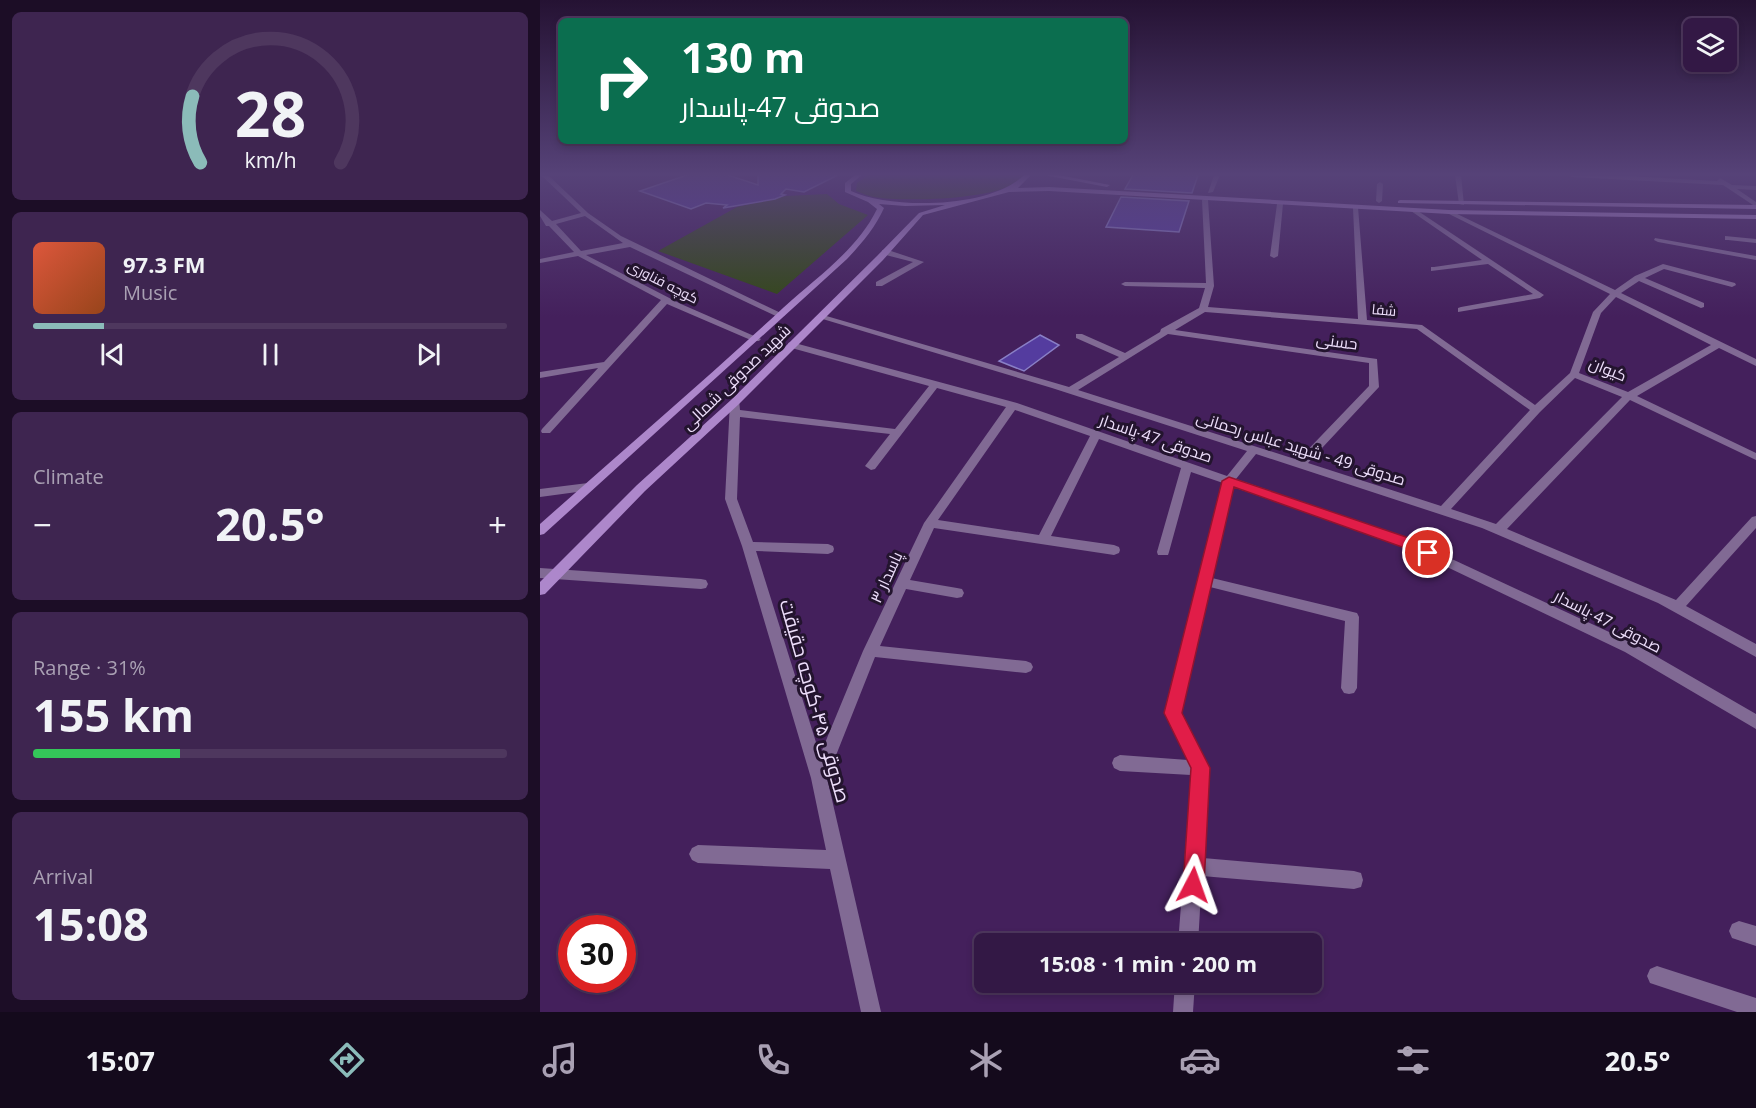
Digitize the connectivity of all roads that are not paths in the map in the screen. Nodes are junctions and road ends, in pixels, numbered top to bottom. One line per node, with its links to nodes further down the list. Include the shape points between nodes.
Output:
1 (555, 222): 10 (street)
2 (598, 222): 14 (street)
3 (872, 222): 32 (main road, شهید صدوقی شمالی, via 844,256)
4 (913, 222): 15 (main road, شهید صدوقی شمالی)
5 (1209, 222): 26 (street)
6 (1278, 222): 17 (street)
7 (1357, 222): 34 (street)
8 (1431, 222): 20 (street)
9 (1470, 222): 27 (street)
10 (549, 224): 16 (street, کوچه فناوری)
11 (1728, 238): 13 (street)
12 (1658, 240): 18 (street)
13 (1756, 241)
14 (632, 244): 16 (street); 32 (street)
15 (885, 252): 23 (street, via 920,262); 33 (main road, شهید صدوقی شمالی)
16 (581, 255): 19 (street); 28 (street, کوچه فناوری)
17 (1274, 256)
18 (1756, 258)
19 (540, 261)
20 (1489, 261): 21 (street); 31 (street, via 1540,295)
21 (1434, 269)
22 (1638, 278): 25 (street, via 1663,266); 27 (street); 29 (street)
23 (879, 285)
24 (1125, 285): 26 (street)
25 (1731, 285)
26 (1210, 286): 30 (street)
27 (1615, 294): 38 (street); 43 (street, via 1597,312)
28 (666, 300): 37 (street, کوچه فناوری); 42 (street)
29 (1701, 305)
30 (1203, 309): 34 (street, شفا); 35 (street)
31 (1461, 310)
32 (781, 315): 37 (main road, شهید صدوقی شمالی)
33 (820, 316): 39 (main road, شهید صدوقی شمالی); 46 (street, صدوقی 49 - شهید عباس رحمانی)
34 (1363, 322): 50 (street, شفا, via 1419,327)
35 (1164, 331): 40 (street); 58 (street, حسنی, via 1374,361 1374,387)
36 (1079, 336): 40 (street)
37 (756, 339): 60 (main road, شهید صدوقی شمالی)
38 (1719, 344): 41 (street); 47 (street)
39 (791, 345): 45 (street, صدوقی 47-پاسدار); 49 (main road, شهید صدوقی شمالی)
40 (1125, 356): 46 (street)
41 (1756, 363)
42 (608, 364): 44 (street); 51 (street)
43 (1575, 374): 47 (street, کیوان); 50 (street, کیوان)
44 (540, 375)
45 (935, 384): 48 (street, صدوقی 47-پاسدار); 52 (street)
46 (1069, 391): 54 (street, صدوقی 49 - شهید عباس رحمانی)
47 (1629, 396): 55 (street); 65 (street, کیوان)
48 (1013, 405): 53 (street, صدوقی 47-پاسدار); 64 (street, پاسدار ۳)
49 (735, 407): 52 (street); 68 (street, صدوقی ۴۵-کوچه حقیقت, via 731,500); 73 (main road, شهید صدوقی شمالی, via 641,488)
50 (1536, 410): 62 (street, کیوان)
51 (546, 431)
52 (896, 432): 56 (street)
53 (1096, 434): 57 (street, صدوقی 47-پاسدار); 67 (street)
54 (1253, 452): 58 (street, صدوقی 49 - شهید عباس رحمانی); 59 (street)
55 (1756, 457)
56 (871, 466)
57 (1186, 466): 59 (street, صدوقی 47-پاسدار); 71 (street)
58 (1299, 466): 62 (street, صدوقی 49 - شهید عباس رحمانی)
59 (1229, 481): 74 (street); 84 (street, صدوقی 47-پاسدار, via 1407,543 1630,648)
60 (588, 487): 61 (street); 66 (main road, شهید صدوقی شمالی)
61 (540, 493)
62 (1444, 510): 65 (street, صدوقی 49 - شهید عباس رحمانی)
63 (1756, 520): 79 (street)
64 (930, 523): 67 (street); 75 (street, پاسدار ۳)
65 (1498, 530): 79 (street, صدوقی 49 - شهید عباس رحمانی)
66 (540, 531)
67 (1042, 540): 70 (street)
68 (748, 546): 69 (street); 87 (street, صدوقی ۴۵-کوچه حقیقت)
69 (828, 549)
70 (1114, 550)
71 (1163, 552)
72 (540, 573): 73 (street)
73 (556, 574): 76 (street); 77 (main road, شهید صدوقی شمالی)
74 (1204, 581): 83 (street, via 1352,617); 86 (street, via 1173,713)
75 (902, 583): 78 (street); 80 (street, پاسدار ۳)
76 (701, 584)
77 (540, 590)
78 (957, 592)
79 (1677, 607): 81 (street, صدوقی 49 - شهید عباس رحمانی)
80 (870, 651): 82 (street); 87 (street, پاسدار ۳)
81 (1756, 651)
82 (1026, 667)
83 (1349, 688)
84 (1755, 723)
85 (1120, 763): 86 (street)
86 (1200, 768): 90 (street)
87 (819, 778): 89 (street, صدوقی ۴۵-کوچه حقیقت)
88 (698, 854): 89 (street)
89 (837, 860): 96 (street, صدوقی ۴۵-کوچه حقیقت)
90 (1195, 866): 91 (street); 92 (street)
91 (1354, 880)
92 (1189, 933)
93 (1658, 976): 95 (street)
94 (1184, 993): 97 (street)
95 (1756, 1008)
96 (871, 1012)
97 (1183, 1012)

